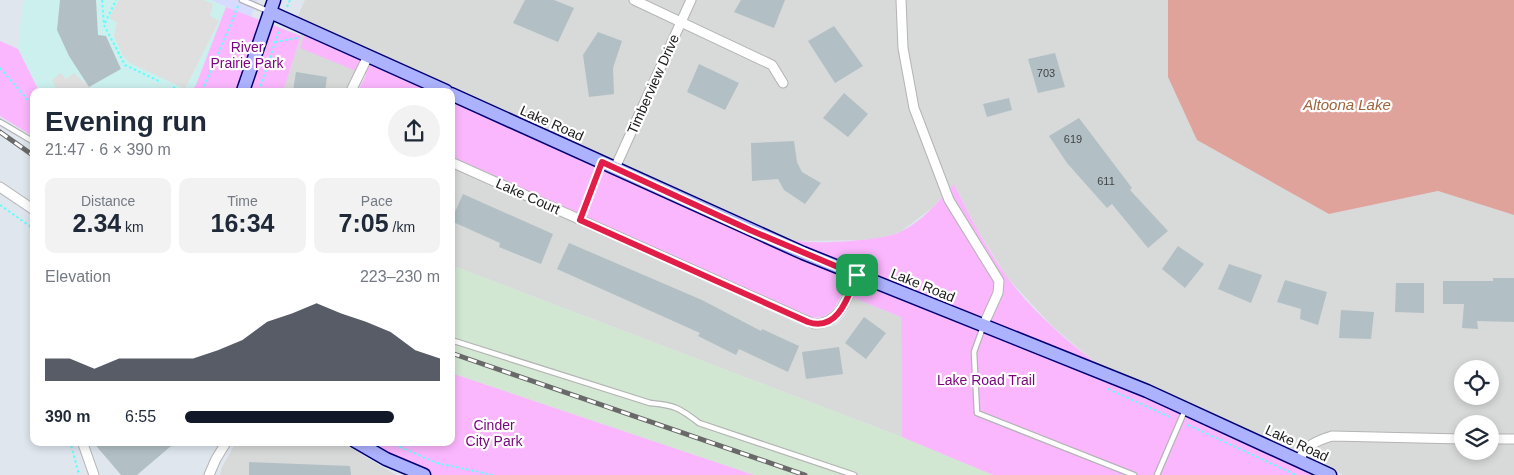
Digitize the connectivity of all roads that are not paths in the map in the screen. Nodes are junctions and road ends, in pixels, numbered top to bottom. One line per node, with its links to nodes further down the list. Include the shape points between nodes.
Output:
1 (241, 0): 5 (lane)
2 (634, 0): 6 (street)
3 (691, 0): 6 (street, Timberview Drive)
4 (901, 0): 20 (street, via 904,48 914,108 949,200 1000,281)
5 (272, 6): 7 (street); 9 (street)
6 (681, 22): 8 (street, via 772,65); 16 (street, Timberview Drive)
7 (368, 56): 10 (street); 11 (street)
8 (783, 83)
9 (244, 88)
10 (353, 88)
11 (439, 88)
12 (455, 96): 16 (street, Lake Road)
13 (0, 122): 14 (lane)
14 (30, 140)
15 (455, 164): 19 (street, Lake Court, via 814,324 836,318)
16 (615, 168): 19 (street, Lake Road)
17 (0, 187): 18 (street)
18 (30, 207)
19 (857, 275): 20 (street, Lake Road)
20 (983, 326): 22 (street, Lake Road); 34 (lane, via 974,352 977,413)
21 (455, 341): 33 (lane, via 650,403 672,405 699,423)
22 (1185, 408): 29 (street, Lake Road); 35 (lane)
23 (1454, 439): 29 (street, via 1332,436 1304,449)
24 (1499, 439): 25 (street)
25 (1514, 439)
26 (84, 446): 30 (street)
27 (224, 446): 31 (street)
28 (364, 446): 32 (street)
29 (1299, 460): 36 (street, Lake Road)
30 (94, 475)
31 (210, 475)
32 (424, 475)
33 (854, 475)
34 (1134, 475)
35 (1157, 475)
36 (1330, 475)

